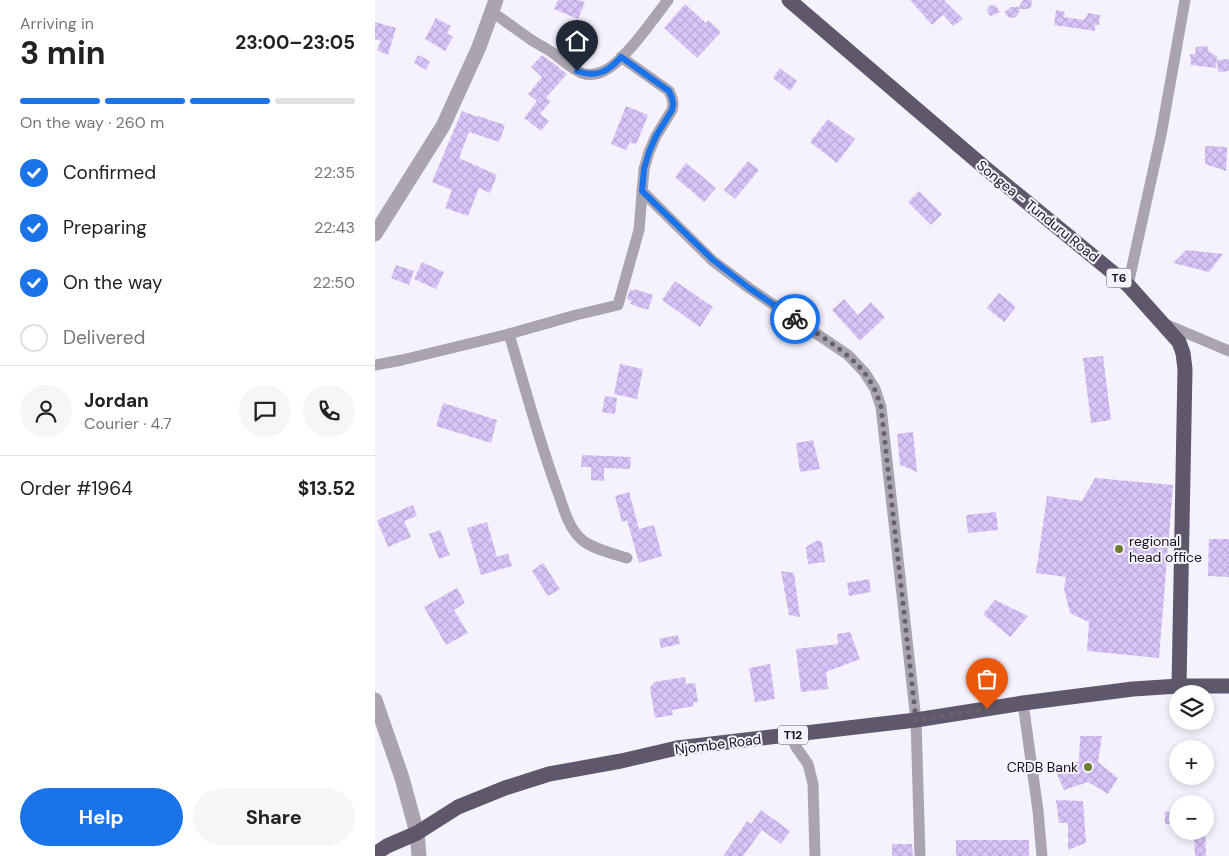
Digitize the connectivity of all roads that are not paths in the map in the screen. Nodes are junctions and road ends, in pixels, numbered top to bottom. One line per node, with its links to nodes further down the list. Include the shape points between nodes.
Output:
1 (668, 0): 5 (street)
2 (789, 0): 8 (highway, Songea - Tunduru Road / T6)
3 (1185, 0): 8 (street, via 1161,135)
4 (494, 6): 5 (street, via 508,23 577,71 593,74 605,71); 7 (street, via 443,126)
5 (621, 57): 6 (street, via 669,91 673,104 649,152)
6 (642, 191): 10 (street, via 639,230 618,305); 20 (street, via 713,260 848,355 875,389 881,407)
7 (377, 227)
8 (1128, 285): 9 (highway, Songea - Tunduru Road / T6)
9 (1163, 323): 11 (street); 14 (highway, Songea - Tunduru Road / T6, via 1179,342 1185,368)
10 (509, 334): 12 (street); 13 (street, via 568,519 581,540)
11 (1229, 351)
12 (375, 365)
13 (627, 558)
14 (1179, 685)
15 (1214, 686): 16 (highway, Njombe Road / T12)
16 (1229, 686)
17 (1169, 687): 19 (highway, Njombe Road / T12)
18 (375, 700): 22 (street, via 403,778)
19 (1023, 703): 20 (highway, Njombe Road / T12); 27 (street)
20 (916, 720): 21 (highway, Njombe Road / T12); 26 (street)
21 (790, 735): 22 (highway, Njombe Road / T12, via 677,748 549,774 458,807); 25 (street, via 808,764 813,784)
22 (417, 833): 23 (highway, Njombe Road / T12); 24 (street)
23 (375, 854)
24 (419, 856)
25 (815, 856)
26 (921, 856)
27 (1042, 856)

